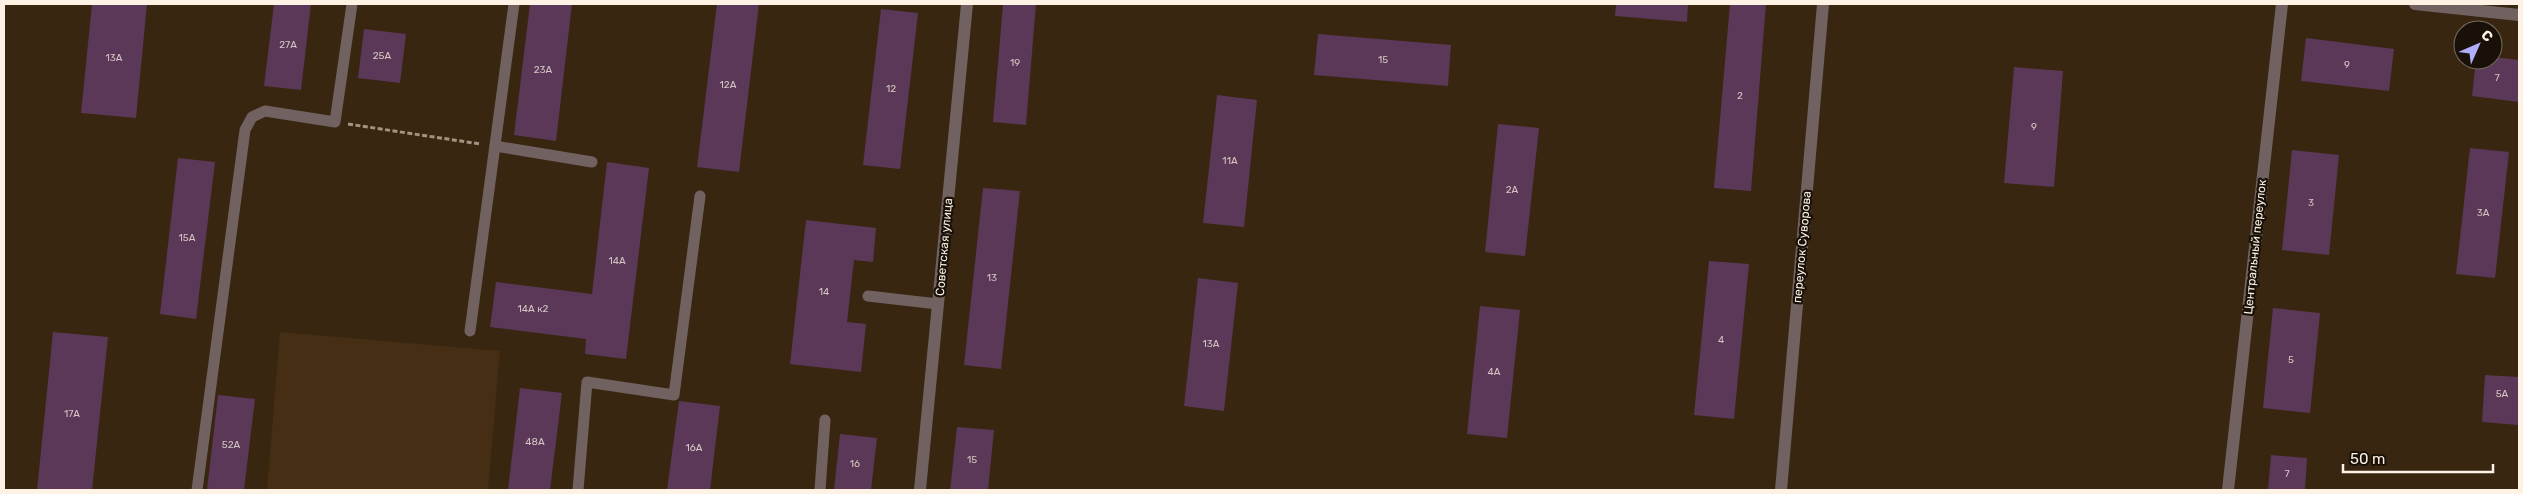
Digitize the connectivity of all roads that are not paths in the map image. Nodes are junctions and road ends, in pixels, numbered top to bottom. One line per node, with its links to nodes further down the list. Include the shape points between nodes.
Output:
1 (352, 4): 15 (lane, via 335,122 265,111 252,117 245,130)
2 (514, 4): 8 (lane)
3 (966, 4): 12 (street, Советская улица)
4 (1823, 4): 19 (street, переулок Суворова)
5 (2282, 4): 20 (street, Центральный переулок)
6 (2415, 4): 7 (street)
7 (2519, 15)
8 (495, 146): 9 (lane); 13 (lane)
9 (592, 162)
10 (700, 196): 16 (lane, via 674,395 586,382)
11 (868, 296): 12 (lane)
12 (938, 304): 18 (street, Советская улица)
13 (470, 331)
14 (825, 420): 17 (lane)
15 (197, 490)
16 (578, 490)
17 (820, 490)
18 (920, 490)
19 (1781, 490)
20 (2228, 490)

